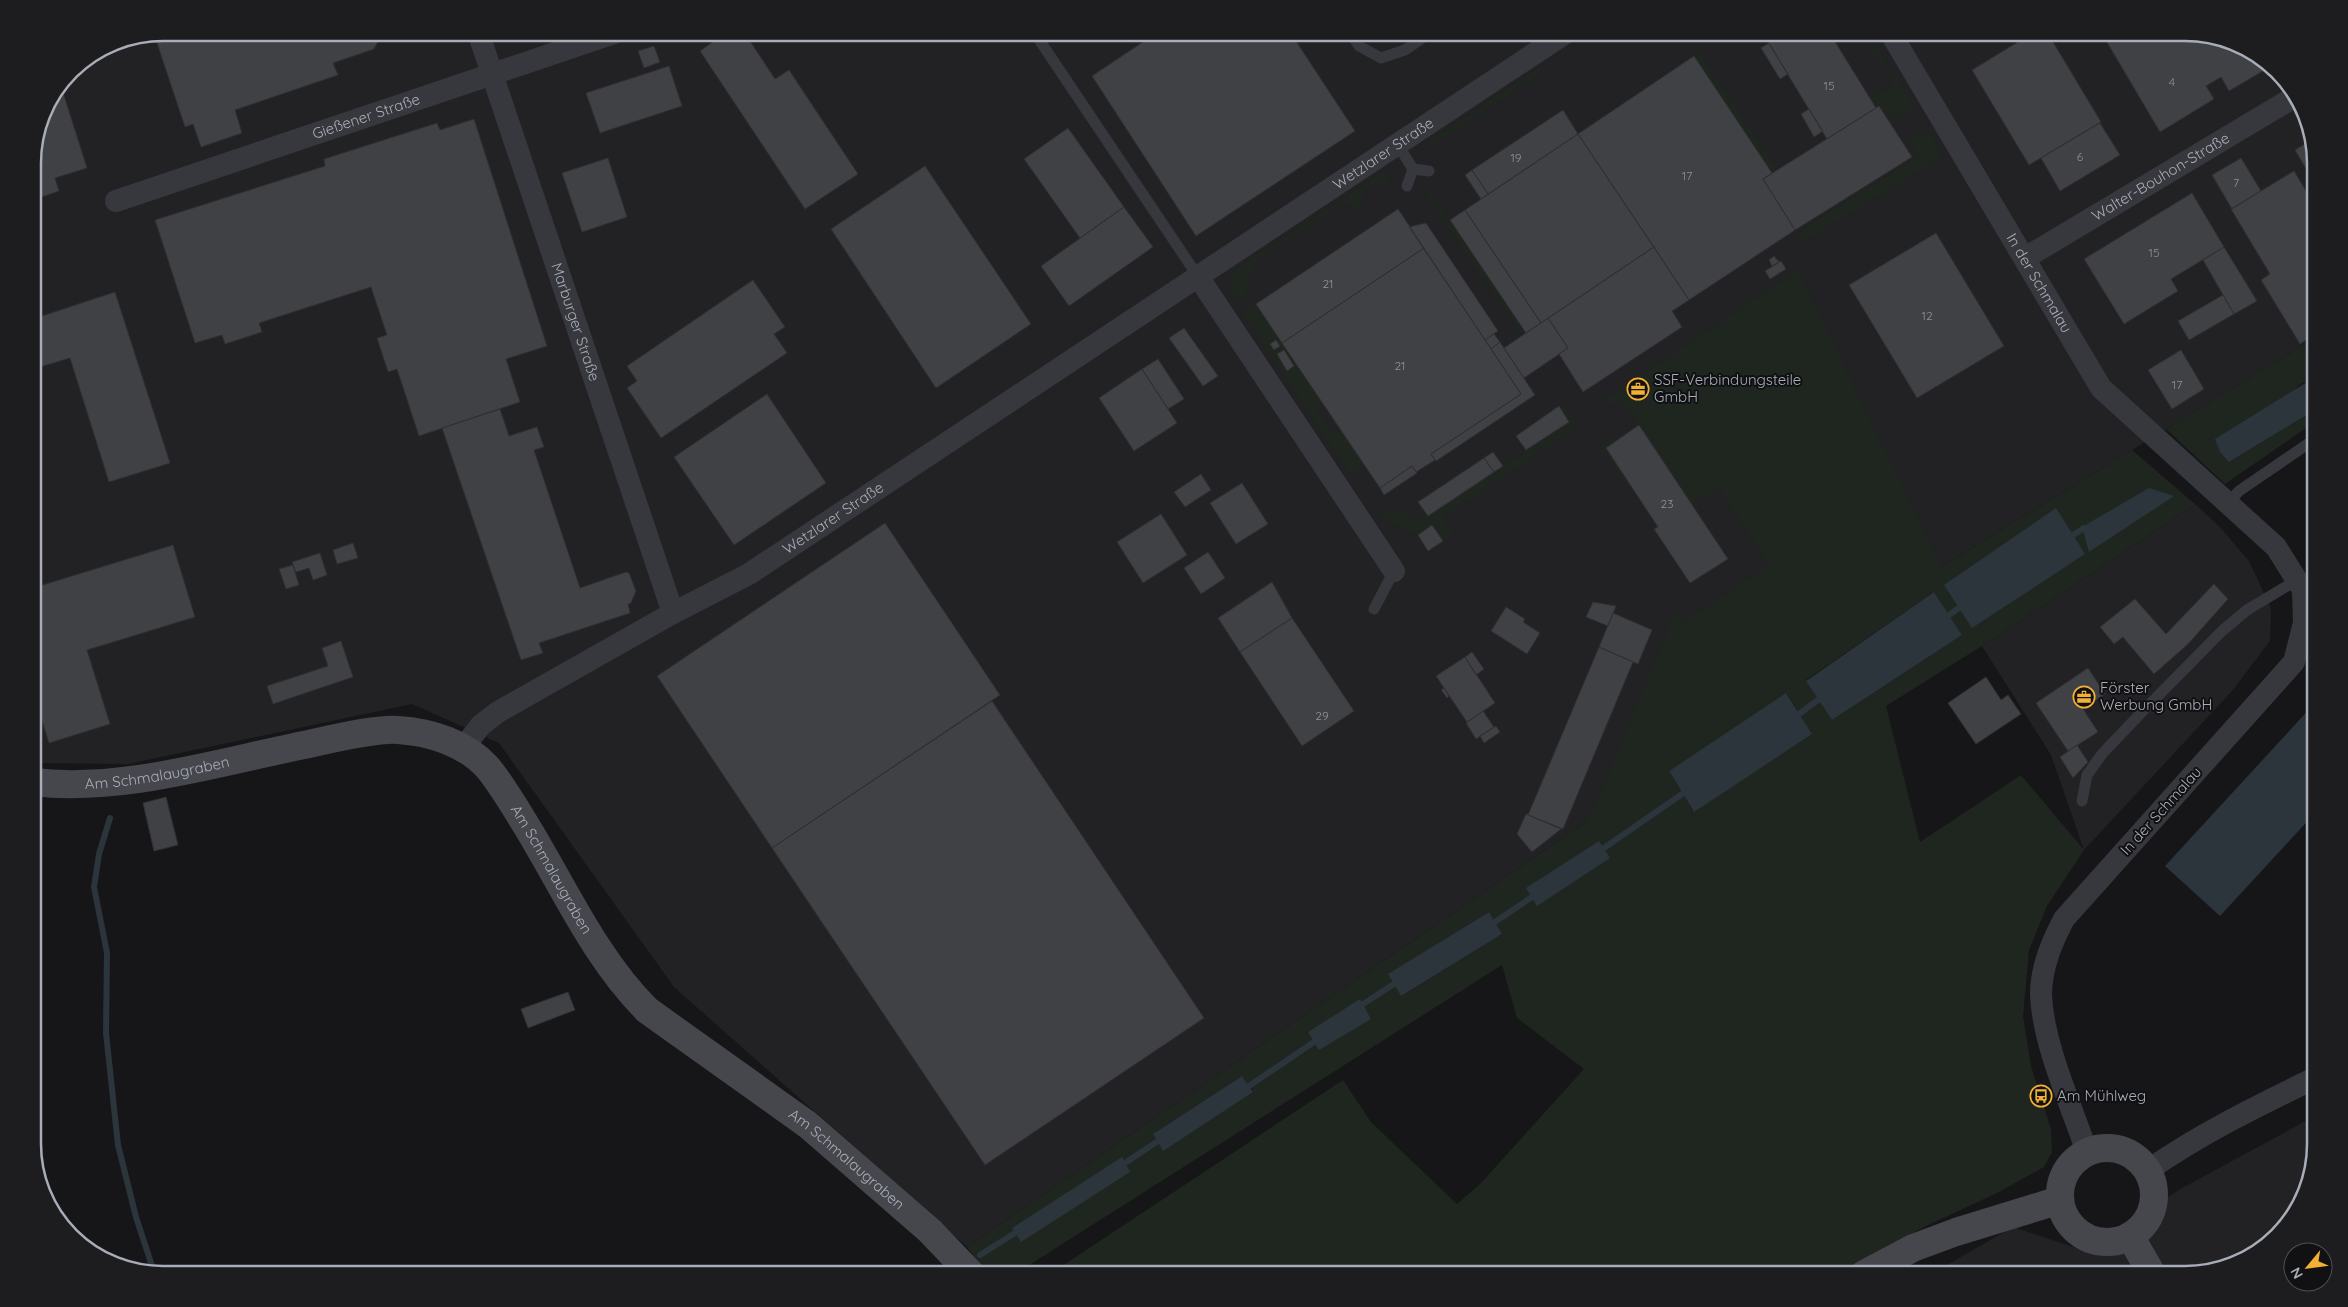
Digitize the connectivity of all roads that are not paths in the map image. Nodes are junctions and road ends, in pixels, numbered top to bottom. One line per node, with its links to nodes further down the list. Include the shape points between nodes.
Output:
1 (481, 41): 8 (street, Marburger Straße)
2 (591, 41): 8 (street, Gießener Straße)
3 (1040, 41): 16 (lane)
4 (1356, 41): 5 (lane, via 1381,58 1405,50)
5 (1418, 41)
6 (1554, 41): 10 (street, Wetzlarer Straße)
7 (1895, 41): 15 (street, In der Schmalau)
8 (492, 75): 14 (street, Gießener Straße); 23 (street, Marburger Straße)
9 (2289, 100): 15 (street, Walter-Bouhon-Straße)
10 (1398, 145): 11 (lane); 16 (street, Wetzlarer Straße)
11 (1413, 169): 12 (lane); 13 (lane)
12 (1429, 171)
13 (1407, 186)
14 (116, 201)
15 (2025, 258): 18 (street, In der Schmalau, via 2101,388)
16 (1199, 278): 19 (street); 23 (street, Wetzlarer Straße, via 749,574)
17 (2306, 445): 18 (lane, via 2239,491)
18 (2228, 503): 20 (street, In der Schmalau, via 2276,547)
19 (1394, 571): 22 (lane)
20 (2297, 580): 21 (street, In der Schmalau); 27 (lane, via 2247,610 2172,680 2102,754 2087,775)
21 (2306, 607)
22 (1374, 609)
23 (673, 613): 25 (street, Wetzlarer Straße, via 498,712 481,725)
24 (2306, 633): 29 (street, In der Schmalau, via 2294,662 2064,919 2050,945 2041,994 2047,1034)
25 (463, 748): 26 (main road, Am Schmalaugraben, via 431,734 396,729 146,778 65,786); 33 (main road, Am Schmalaugraben, via 487,767 516,809 627,991 647,1010 808,1124 930,1231)
26 (42, 783)
27 (2082, 801)
28 (2307, 1082): 30 (street, via 2230,1119)
29 (2088, 1152): 30 (main road, via 2114,1148 2128,1152); 31 (main road, via 2075,1160 2066,1172)
30 (2147, 1171): 32 (main road, via 2153,1185 2154,1200 2146,1221)
31 (2060, 1200): 32 (main road, via 2064,1215 2073,1228 2086,1237 2108,1242); 34 (main road, via 1921,1245)
32 (2130, 1236): 35 (main road)
33 (963, 1266)
34 (1880, 1266)
35 (2147, 1266)

